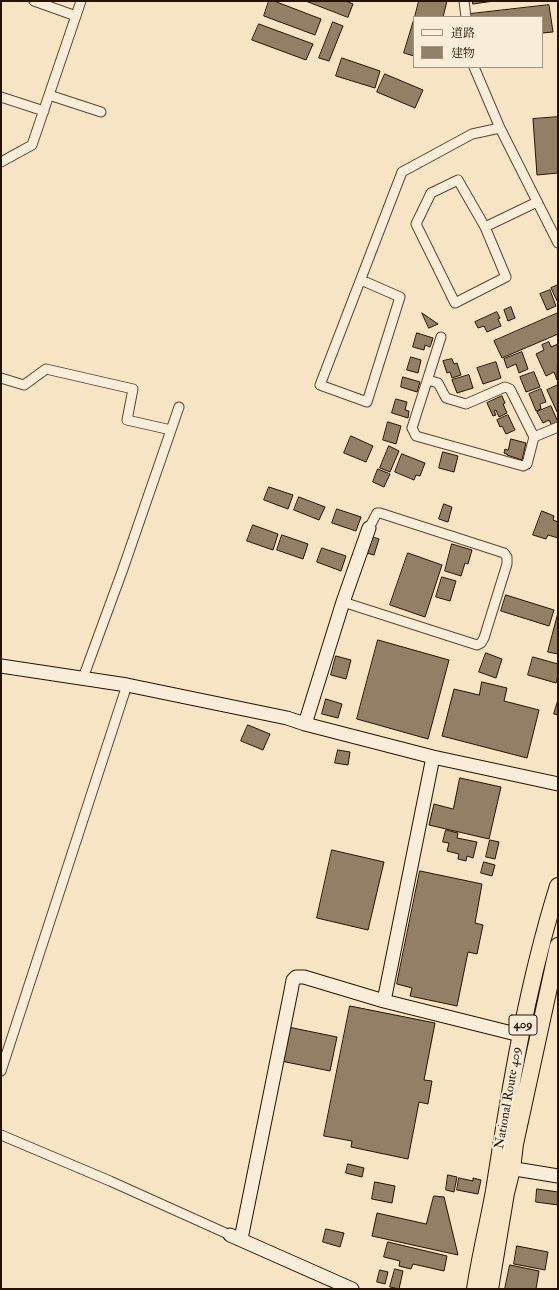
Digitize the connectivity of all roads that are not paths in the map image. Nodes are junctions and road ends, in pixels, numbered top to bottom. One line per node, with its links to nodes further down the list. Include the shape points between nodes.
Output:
1 (34, 1): 4 (street)
2 (81, 1): 4 (street)
3 (464, 1): 5 (street)
4 (76, 16): 7 (street)
5 (466, 16)
6 (474, 68): 11 (street)
7 (49, 95): 9 (street); 10 (street)
8 (1, 97): 9 (street)
9 (44, 111): 12 (street, via 32,145)
10 (101, 112)
11 (500, 128): 13 (street); 16 (street, via 472,134 402,172)
12 (1, 162)
13 (537, 202): 14 (street); 15 (street)
14 (484, 227): 14 (street, via 458,180 430,193 416,224 455,303 506,277)
15 (558, 242)
16 (361, 280): 16 (street, via 320,385 367,402 400,297)
17 (441, 337): 19 (street)
18 (1, 378): 22 (street, via 24,385 46,369 133,389 127,420)
19 (428, 380): 23 (street, via 438,383 446,398 466,404 505,387 510,388); 23 (street, via 412,428 416,436 523,466 527,464)
20 (179, 407): 22 (street)
21 (558, 427): 23 (street)
22 (171, 430): 27 (street)
23 (534, 437)
24 (369, 528): 25 (street); 25 (street, via 374,517 380,513 504,553 507,556 507,564 484,638 477,645)
25 (343, 602): 29 (street)
26 (1, 666): 27 (street)
27 (83, 678): 28 (street)
28 (127, 685): 29 (street, via 288,718); 36 (street)
29 (305, 724): 30 (street)
30 (433, 757): 31 (street); 34 (street)
31 (558, 784)
32 (558, 886): 35 (highway, National Route 409 / 409, via 545,928)
33 (557, 954): 38 (highway, National Route 409 / 409, via 515,1144)
34 (384, 1001): 35 (street); 40 (street, via 304,977 296,977 293,980 242,1234)
35 (520, 1035): 38 (highway, National Route 409 / 409)
36 (1, 1070)
37 (1, 1135): 40 (street)
38 (505, 1167): 39 (street); 42 (highway, National Route 409 / 409, via 494,1190); 43 (highway, National Route 409 / 409, via 506,1193)
39 (558, 1176)
40 (235, 1237): 41 (street)
41 (352, 1289)
42 (475, 1289)
43 (490, 1289)

